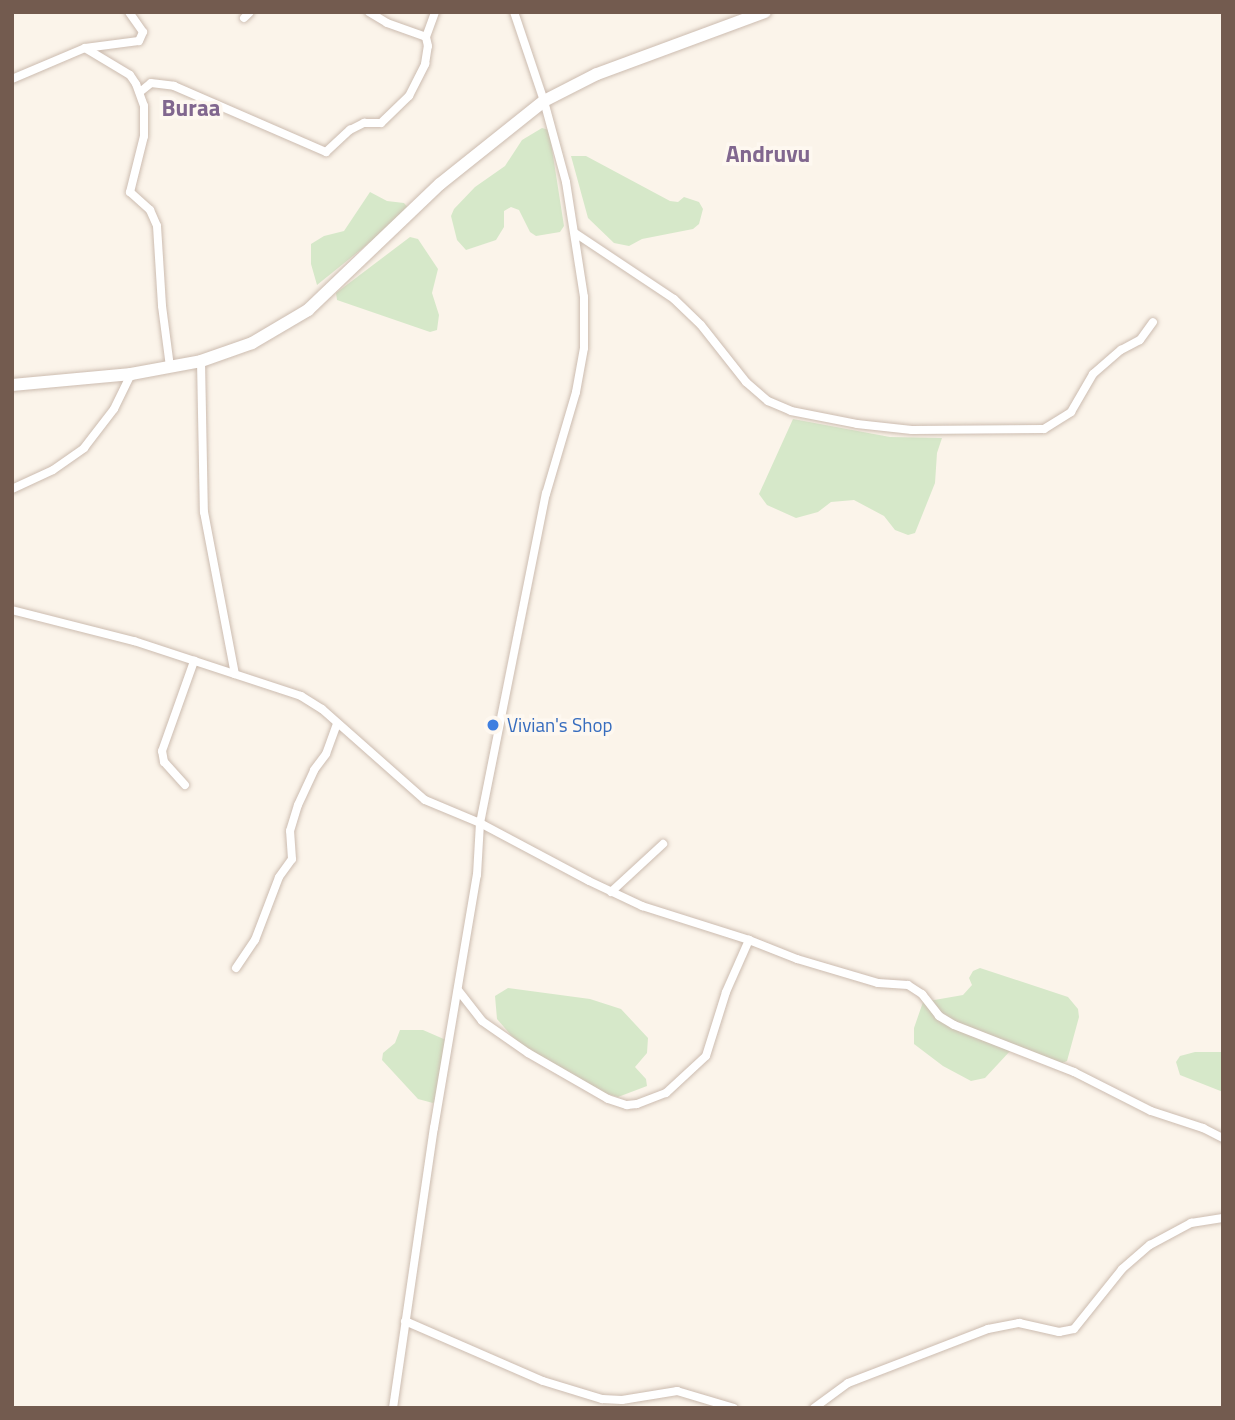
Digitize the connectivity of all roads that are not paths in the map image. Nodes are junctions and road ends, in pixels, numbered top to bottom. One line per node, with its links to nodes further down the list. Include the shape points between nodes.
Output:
1 (129, 12): 7 (street, via 143,32 139,41)
2 (369, 12): 6 (street)
3 (435, 12): 6 (street)
4 (514, 12): 10 (street)
5 (765, 12): 10 (street, via 597,74)
6 (426, 37): 9 (street, via 425,64 404,103 381,123 364,123 350,130 326,152 174,86 151,83)
7 (85, 48): 8 (street); 9 (street, via 130,75)
8 (12, 79)
9 (140, 92): 14 (street, via 144,136 131,192 150,210 157,226)
10 (544, 101): 11 (street); 13 (street, via 440,184 308,310 252,343)
11 (575, 233): 12 (street, via 674,299 768,401 791,411 856,424 912,430 1044,429 1071,412 1093,374 1139,340); 23 (street, via 584,297 582,369 546,494)
12 (1153, 321)
13 (201, 361): 14 (street); 20 (street, via 204,512)
14 (170, 367): 15 (street)
15 (131, 374): 16 (street); 17 (street, via 126,390 84,448 67,463)
16 (12, 385)
17 (12, 489)
18 (12, 610): 19 (street)
19 (194, 661): 20 (street); 22 (street, via 162,751 164,762)
20 (234, 674): 21 (street, via 300,696)
21 (337, 724): 23 (street, via 412,791); 27 (street, via 298,805 290,831 292,859 279,877 255,940)
22 (185, 785)
23 (480, 823): 25 (street); 28 (street, via 477,875)
24 (663, 844): 25 (street)
25 (611, 892): 26 (street)
26 (749, 940): 28 (street, via 706,1056 666,1093 637,1104 608,1099 528,1053 482,1021); 29 (street, via 869,981 908,985 954,1025)
27 (236, 968)
28 (458, 990): 31 (street)
29 (1223, 1138)
30 (1223, 1218): 34 (street, via 1191,1223 1150,1245 1122,1269 1074,1329 1059,1332 1019,1324 988,1329 848,1383)
31 (405, 1321): 32 (street); 33 (street, via 530,1376 602,1399 677,1391)
32 (393, 1408)
33 (734, 1408)
34 (814, 1408)

